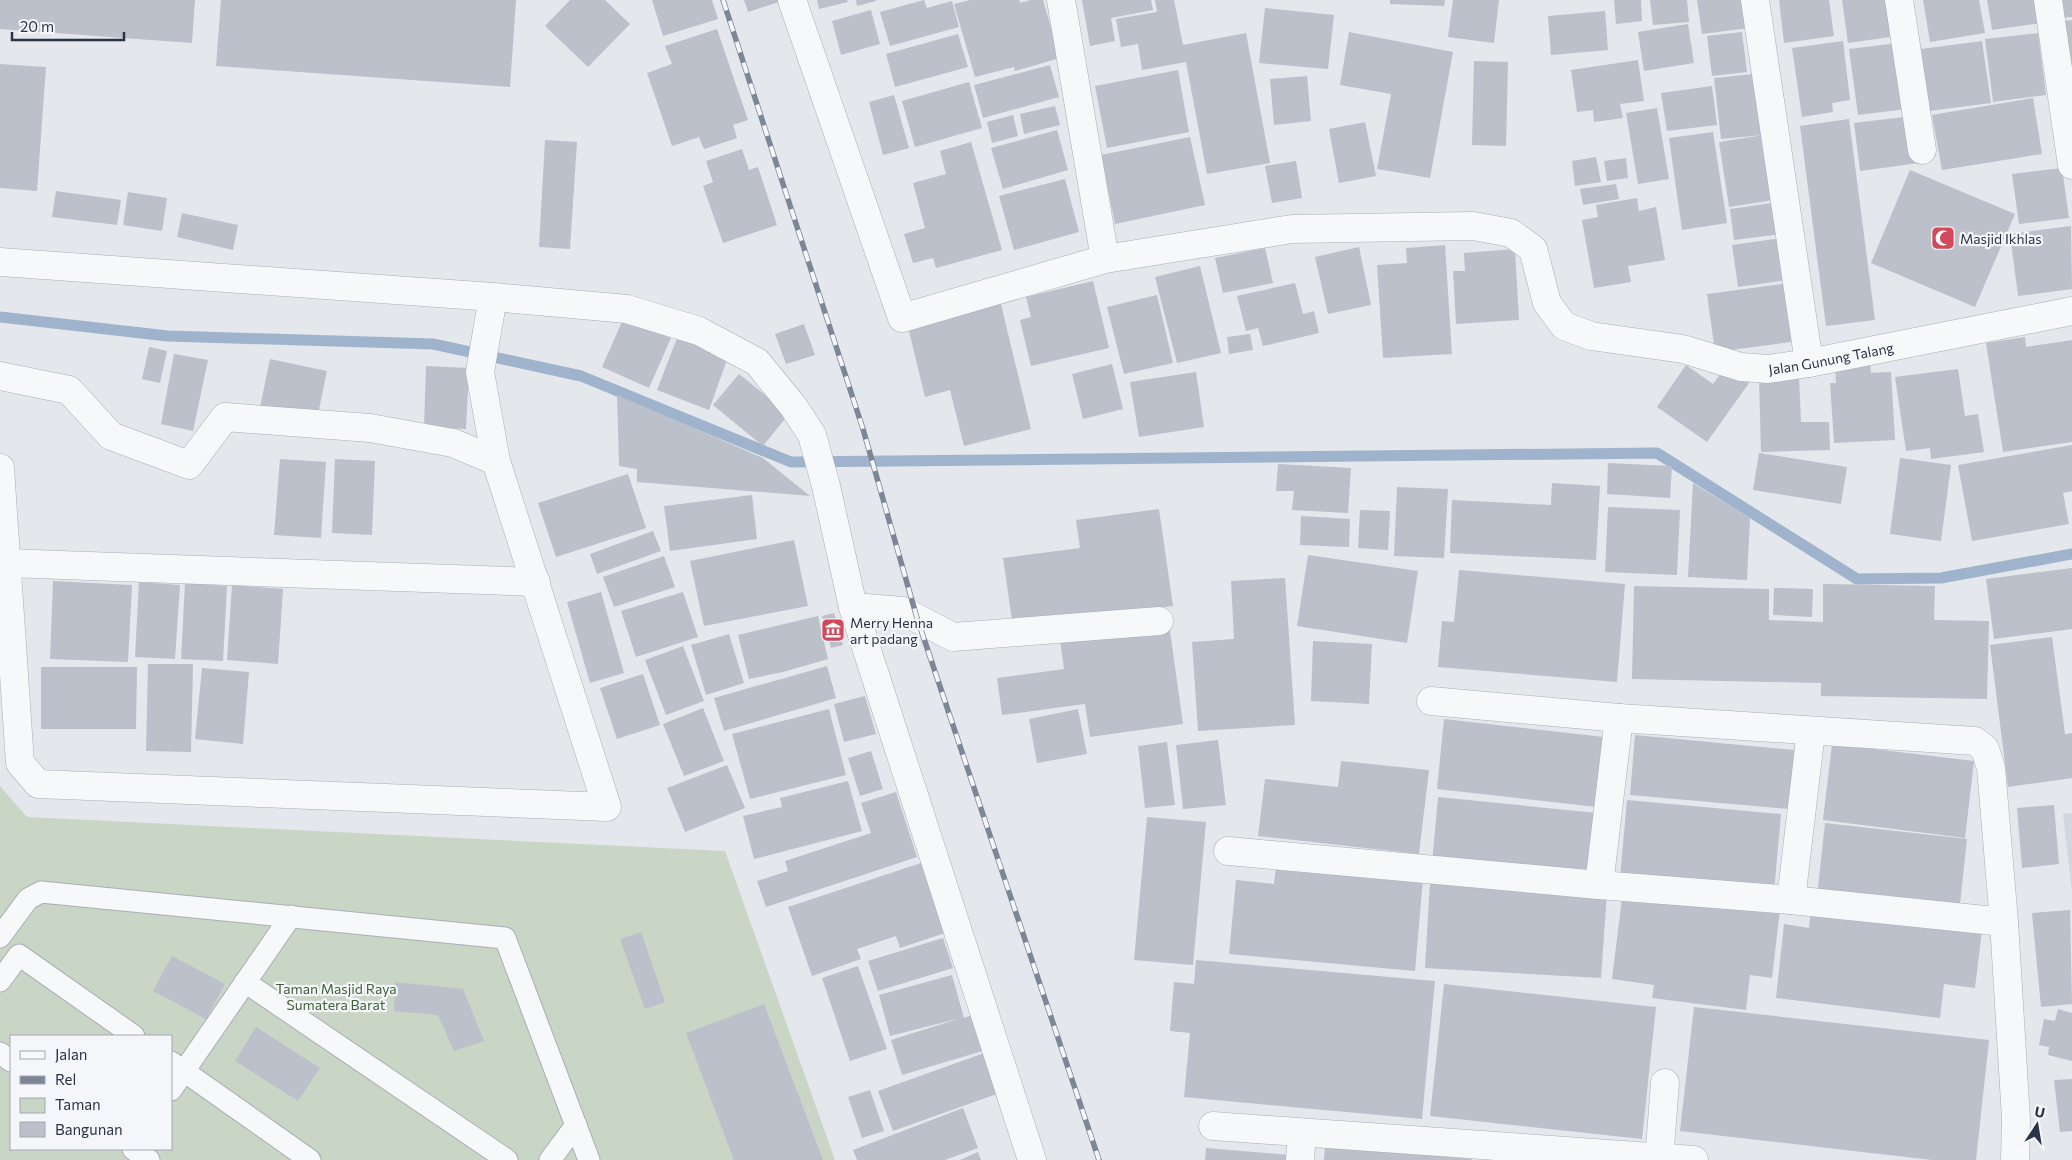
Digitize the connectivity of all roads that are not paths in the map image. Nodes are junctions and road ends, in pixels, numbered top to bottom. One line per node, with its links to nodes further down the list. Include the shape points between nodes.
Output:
1 (792, 0): 8 (street, Jalan Gunung Talang, via 902,318)
2 (1061, 0): 8 (street)
3 (1755, 0): 12 (street)
4 (1899, 0): 6 (street)
5 (2048, 0): 7 (street)
6 (1922, 150)
7 (2072, 165)
8 (1105, 259): 12 (street, Jalan Gunung Talang, via 1292,229 1473,226 1511,233 1533,249 1547,303 1564,326 1591,336 1683,349 1741,367 1768,370)
9 (0, 262): 10 (street)
10 (494, 297): 14 (street, via 480,372); 18 (street, via 628,309 698,330 757,362 812,435)
11 (2072, 311): 12 (street, Jalan Gunung Talang)
12 (1809, 363)
13 (0, 376): 14 (street, via 69,390 111,436 188,465 225,417 370,428 453,443)
14 (496, 461): 17 (street)
15 (0, 468): 16 (street)
16 (6, 563): 17 (street); 17 (street, via 20,763 38,784 607,806)
17 (536, 582)
18 (853, 607): 19 (street, via 903,611 953,638); 45 (street)
19 (1159, 621)
20 (1431, 701): 21 (street)
21 (1619, 718): 22 (street); 24 (street)
22 (1811, 731): 25 (street); 27 (street, via 1975,741 1985,749 1991,768)
23 (1228, 851): 24 (street)
24 (1598, 886): 25 (street)
25 (1791, 900): 27 (street)
26 (291, 916): 28 (lane, via 41,892 28,899); 30 (lane); 35 (lane, via 505,938)
27 (2004, 922): 47 (street, via 2016,1119)
28 (0, 937)
29 (0, 981): 31 (lane, via 19,955)
30 (245, 982): 32 (lane); 42 (lane)
31 (133, 1035)
32 (178, 1067): 34 (lane); 41 (lane)
33 (1665, 1083): 39 (street)
34 (172, 1087)
35 (576, 1125): 43 (lane); 44 (lane)
36 (1213, 1126): 37 (street)
37 (1301, 1147): 39 (street)
38 (133, 1150): 40 (lane)
39 (1659, 1159): 46 (street)
40 (148, 1160)
41 (310, 1160)
42 (507, 1160)
43 (550, 1160)
44 (589, 1160)
45 (1032, 1160)
46 (1694, 1160)
47 (2015, 1160)

